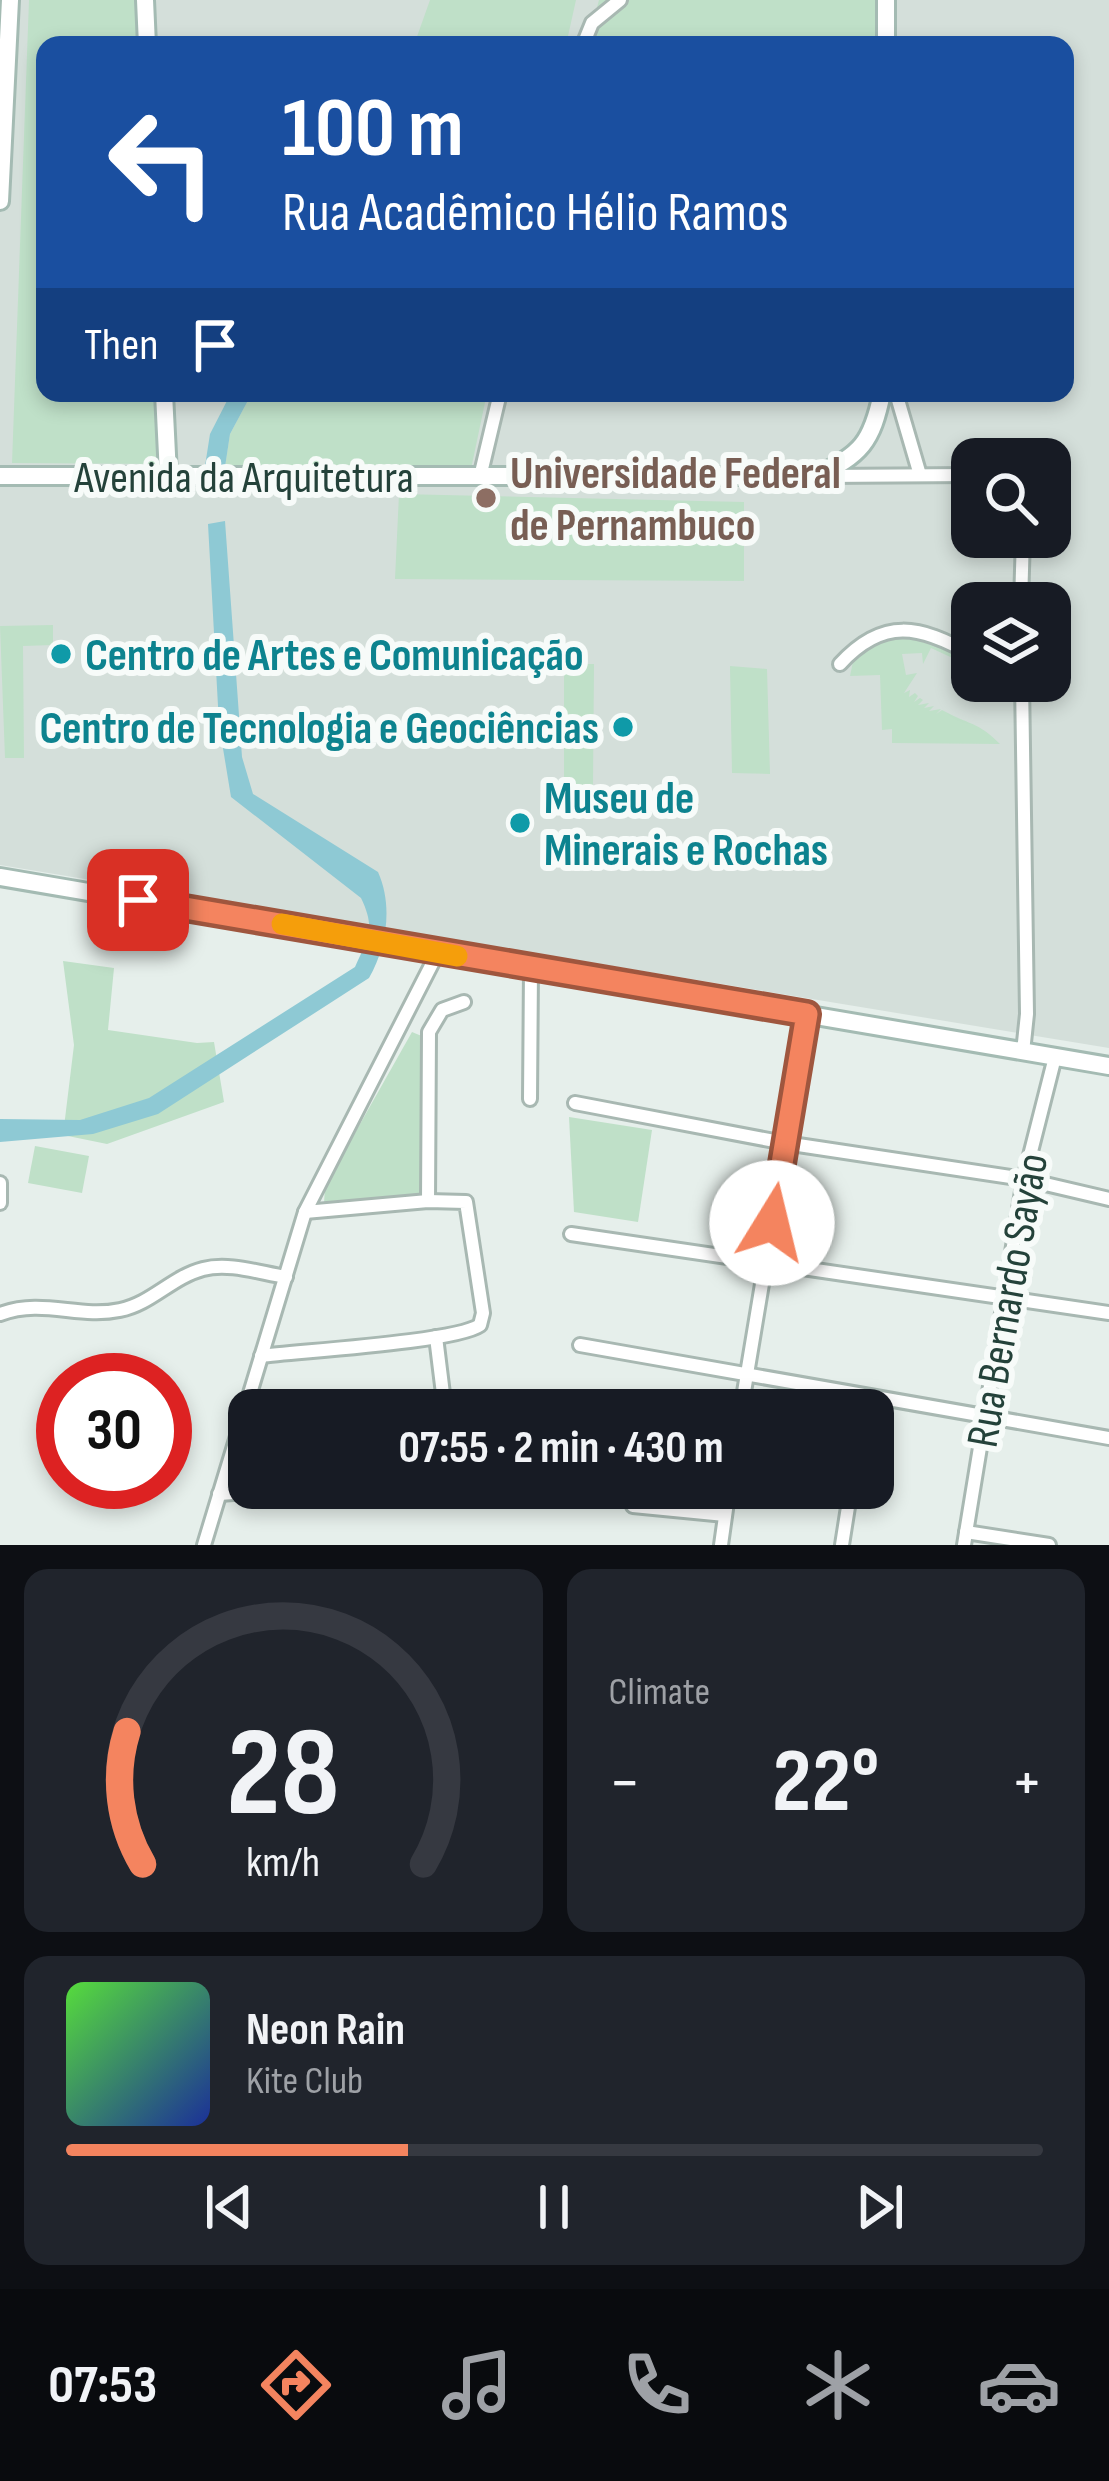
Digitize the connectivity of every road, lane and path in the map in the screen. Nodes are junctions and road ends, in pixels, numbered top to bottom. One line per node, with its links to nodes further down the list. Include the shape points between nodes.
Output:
1 (10, 0): 8 (street)
2 (145, 0): 5 (street)
3 (620, 0): 6 (street)
4 (886, 0): 7 (street)
5 (147, 36)
6 (587, 36)
7 (886, 36)
8 (0, 201)
9 (164, 402): 13 (street)
10 (498, 402): 18 (street)
11 (880, 402): 17 (street, via 863,447)
12 (899, 402): 14 (street)
13 (168, 475): 16 (street, Avenida da Arquitetura); 18 (street, Avenida da Arquitetura)
14 (920, 475): 15 (street, Avenida da Arquitetura); 17 (street, Avenida da Arquitetura)
15 (951, 475)
16 (0, 476)
17 (816, 476): 18 (street, Avenida da Arquitetura)
18 (480, 477)
19 (951, 642): 20 (street, via 899,630 872,635)
20 (839, 664)
21 (1022, 702): 27 (street)
22 (0, 877): 23 (street)
23 (438, 952): 24 (street); 38 (street)
24 (530, 969): 26 (street); 30 (street)
25 (464, 1002): 36 (street, via 442,1010 429,1032)
26 (807, 1014): 27 (street); 32 (street)
27 (1023, 1052): 28 (street)
28 (1055, 1057): 29 (street); 33 (street, Rua Bernardo Sayão)
29 (1109, 1066)
30 (530, 1099)
31 (575, 1103): 32 (street)
32 (785, 1143): 33 (street); 40 (street)
33 (1024, 1179): 35 (street); 42 (street, Rua Bernardo Sayão)
34 (0, 1183): 37 (street)
35 (1109, 1199)
36 (428, 1201): 38 (street); 45 (street, via 466,1202 483,1313 473,1330)
37 (0, 1203)
38 (305, 1212): 41 (street)
39 (571, 1234): 40 (street)
40 (765, 1263): 42 (street); 48 (street)
41 (286, 1277): 43 (street, via 206,1268 116,1312 34,1305); 47 (street)
42 (1005, 1296): 44 (street); 53 (street, Rua Bernardo Sayão)
43 (0, 1313)
44 (1109, 1313)
45 (436, 1337): 47 (street); 49 (street)
46 (580, 1345): 48 (street)
47 (261, 1356): 56 (street)
48 (746, 1376): 50 (street); 51 (street)
49 (442, 1389)
50 (744, 1389)
51 (833, 1389)
52 (894, 1399): 53 (street)
53 (985, 1415): 54 (street); 61 (street, Rua Bernardo Sayão)
54 (1109, 1438)
55 (228, 1493): 56 (street)
56 (219, 1494): 62 (street)
57 (664, 1509): 60 (street)
58 (726, 1509): 60 (street)
59 (848, 1509): 64 (street)
60 (725, 1515): 63 (street)
61 (965, 1539): 65 (street)
62 (205, 1545)
63 (721, 1545)
64 (842, 1545)
65 (1049, 1545)

